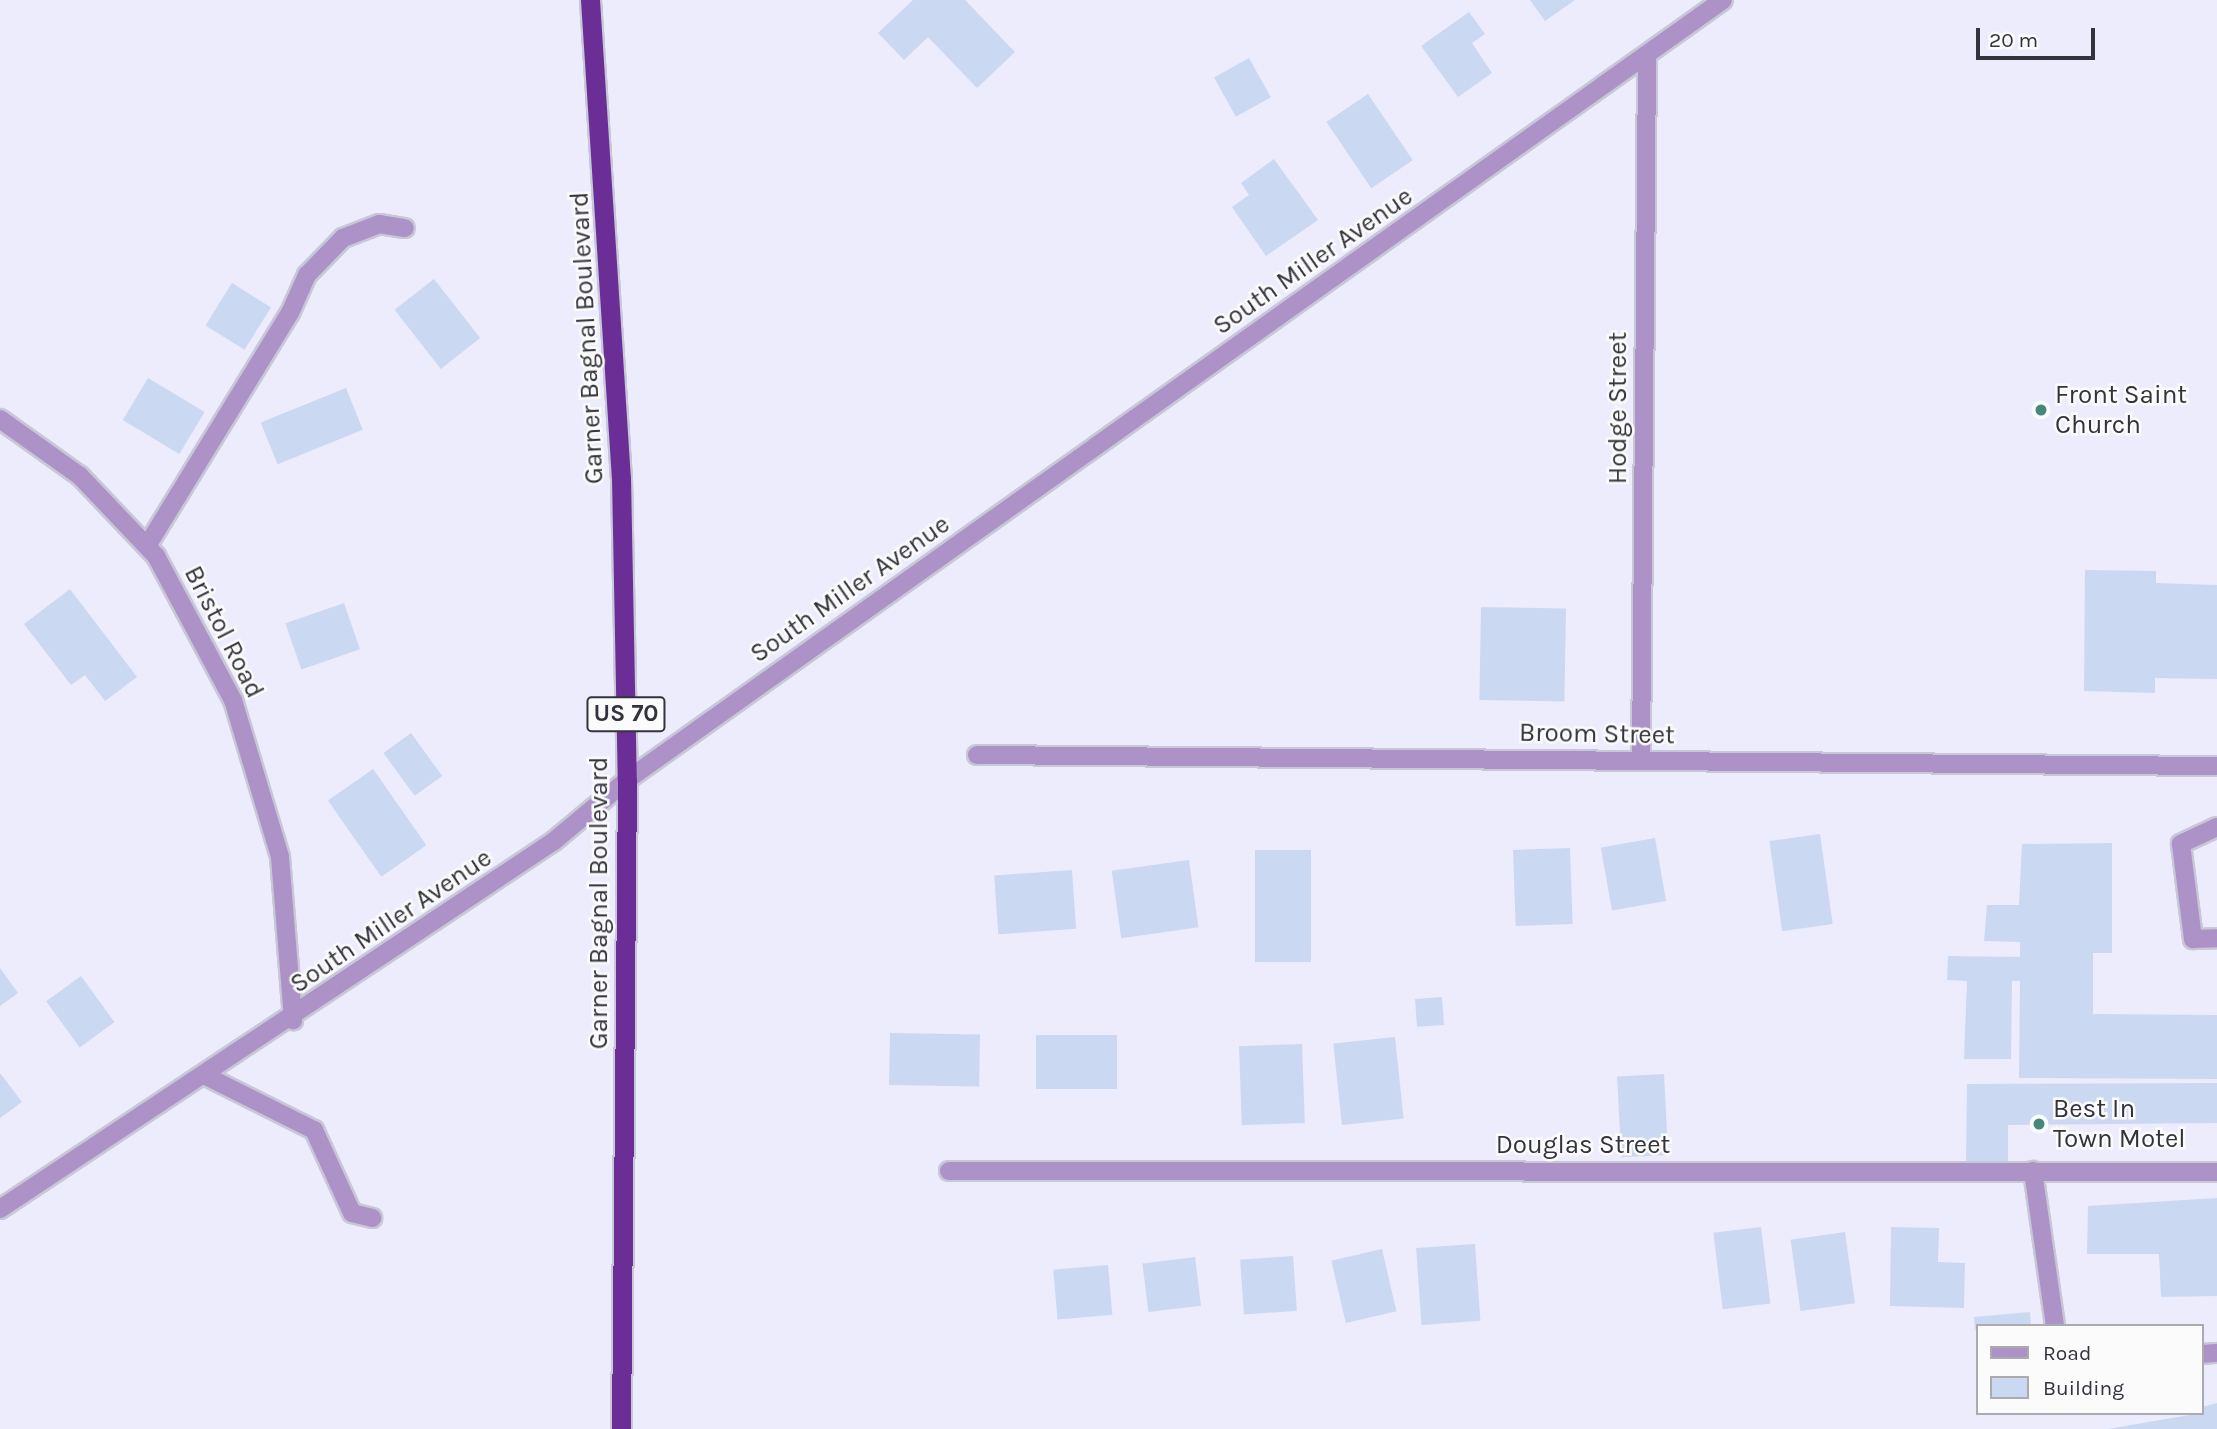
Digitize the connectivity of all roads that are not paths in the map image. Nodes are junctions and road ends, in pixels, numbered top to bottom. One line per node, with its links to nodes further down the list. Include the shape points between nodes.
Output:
1 (590, 0): 10 (highway, Garner Bagnal Boulevard / US 70, via 621,478)
2 (1723, 0): 3 (street, South Miller Avenue)
3 (1647, 55): 8 (street, Hodge Street); 10 (street, South Miller Avenue)
4 (405, 228): 6 (street, via 379,224 343,238 307,275 290,313)
5 (0, 419): 6 (street, Bristol Road, via 80,476)
6 (147, 546): 13 (street, Bristol Road, via 233,700 280,857)
7 (977, 755): 8 (street, Broom Street)
8 (1641, 761): 9 (street, Broom Street)
9 (2217, 766)
10 (627, 780): 13 (street, South Miller Avenue, via 554,841); 21 (highway, Garner Bagnal Boulevard / US 70)
11 (2217, 827): 12 (street, via 2181,844 2193,939)
12 (2217, 938)
13 (293, 1020): 14 (street, South Miller Avenue)
14 (206, 1076): 18 (street, South Miller Avenue); 19 (street, via 314,1130 352,1213)
15 (949, 1171): 16 (street, Douglas Street)
16 (2033, 1171): 17 (street, Douglas Street); 20 (street)
17 (2217, 1172)
18 (0, 1209)
19 (372, 1217)
20 (2055, 1324)
21 (621, 1429)

